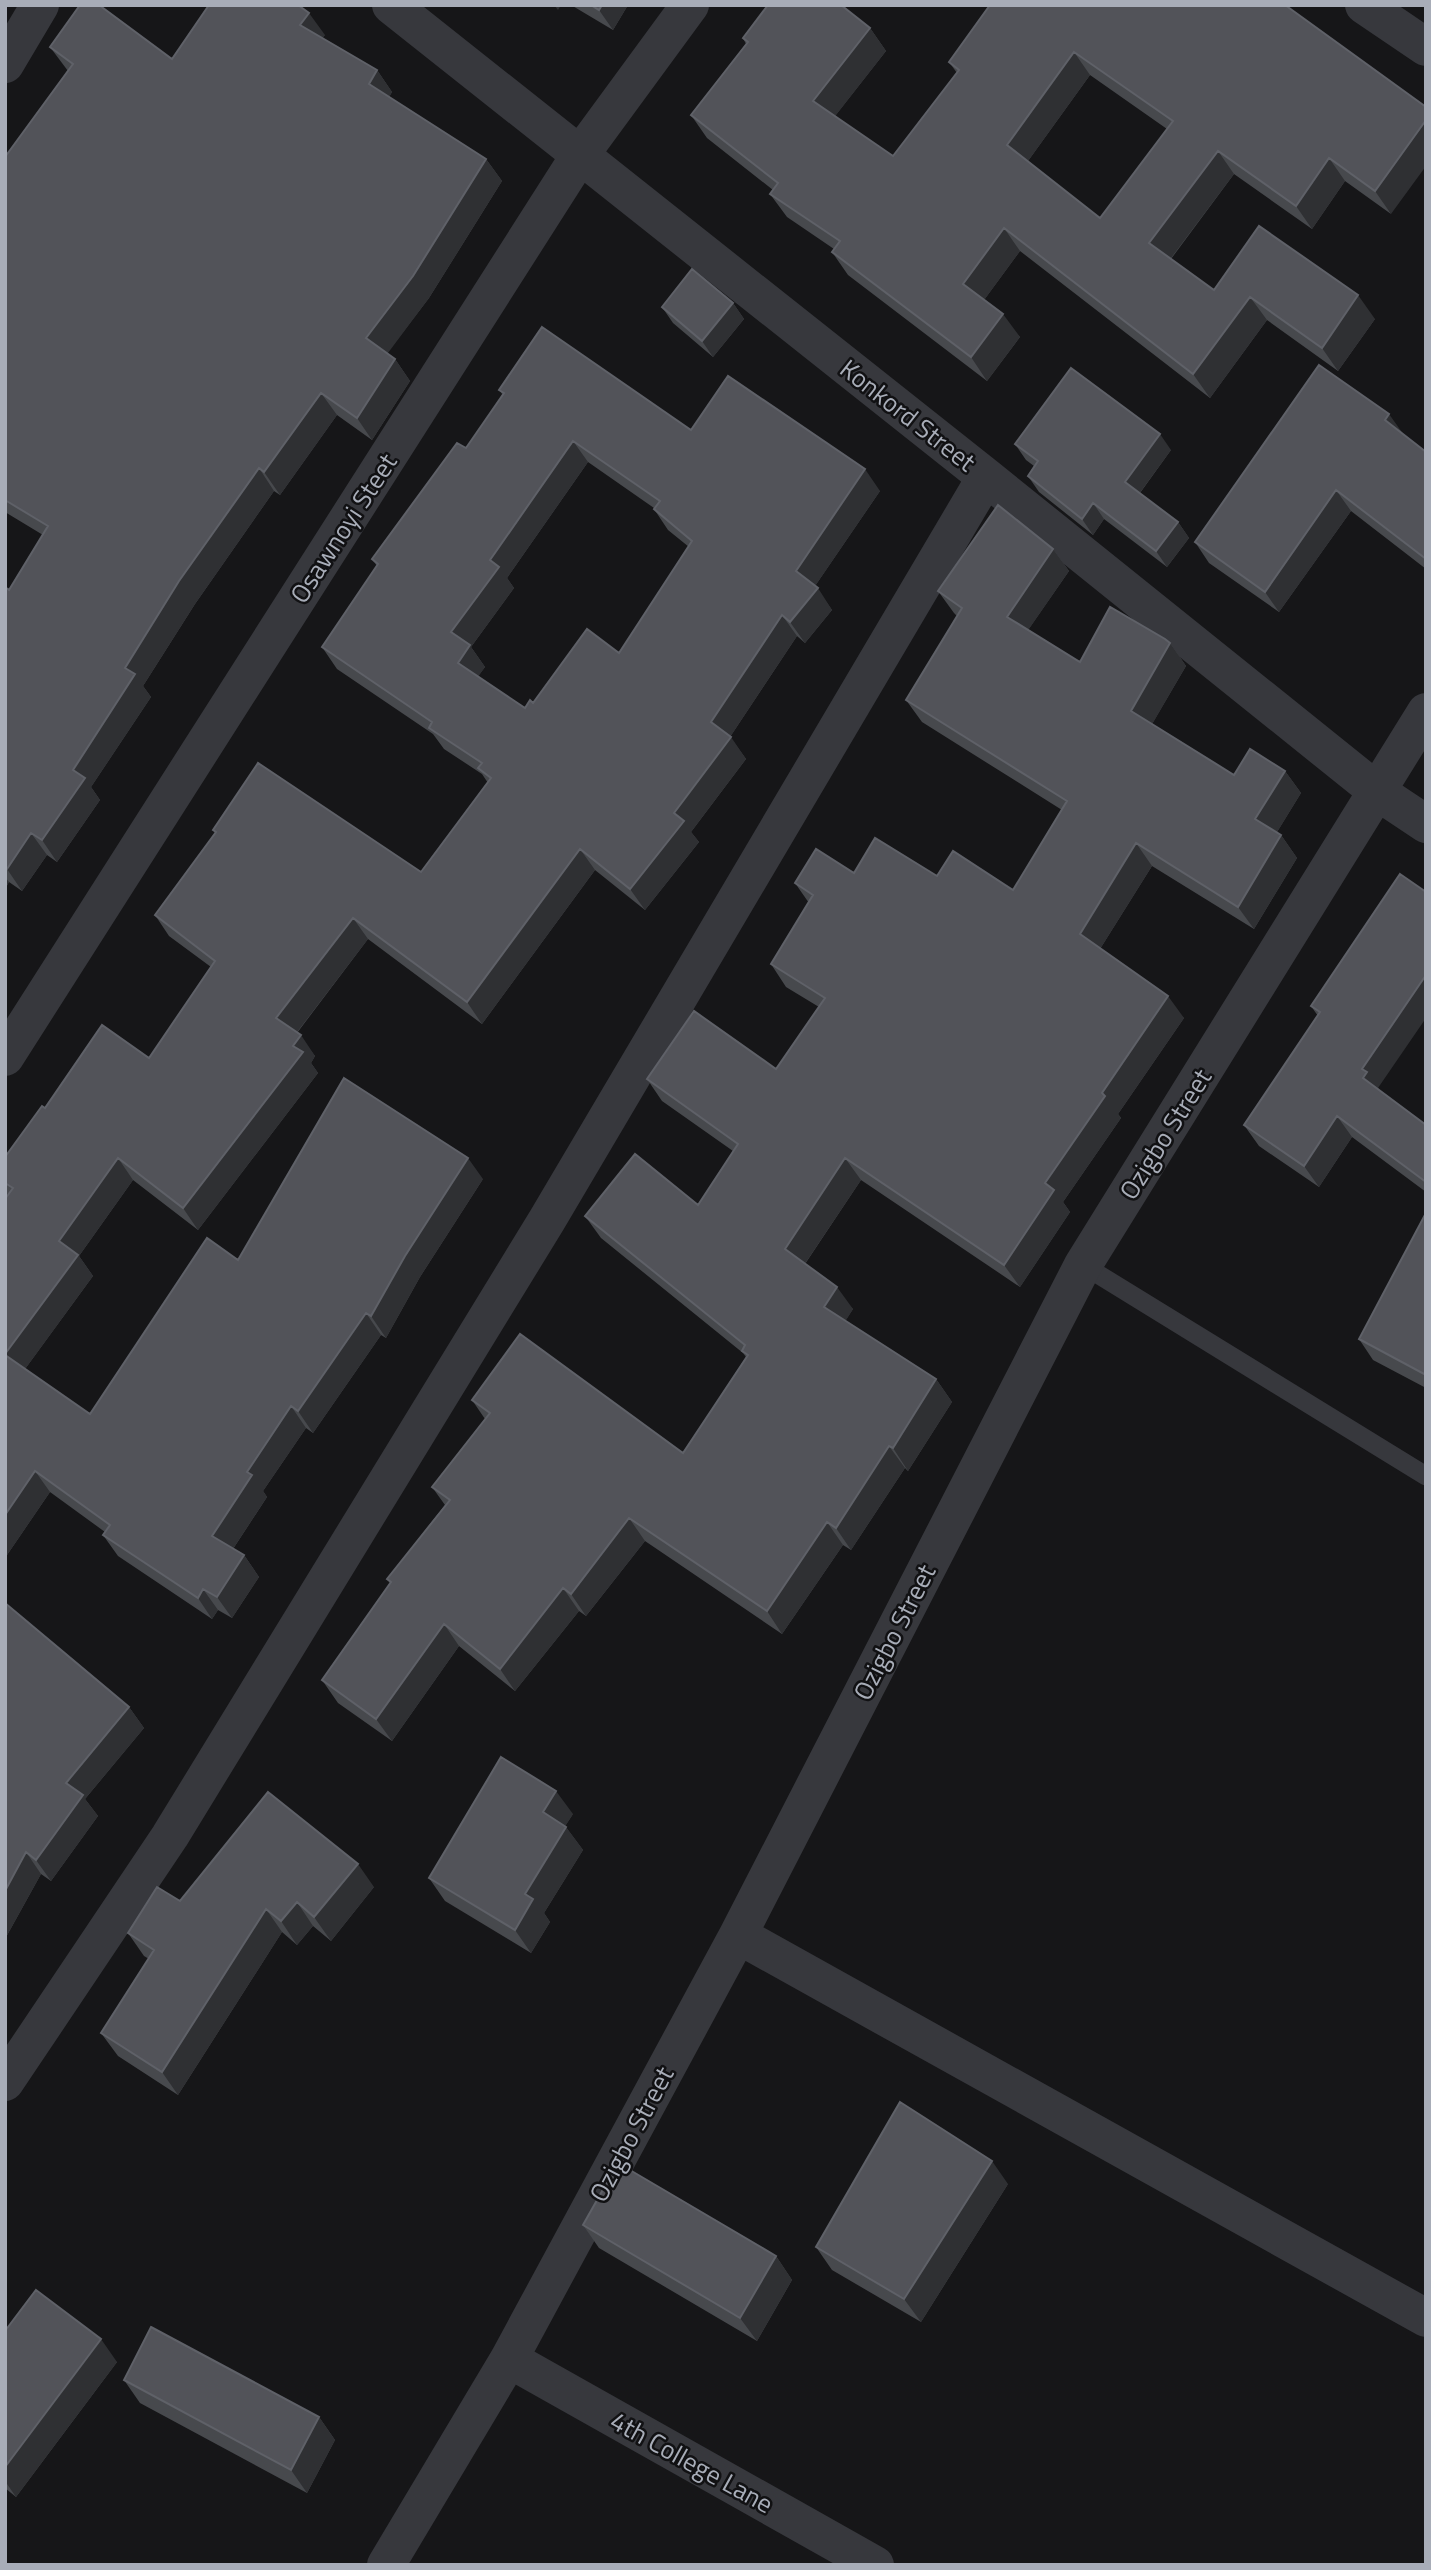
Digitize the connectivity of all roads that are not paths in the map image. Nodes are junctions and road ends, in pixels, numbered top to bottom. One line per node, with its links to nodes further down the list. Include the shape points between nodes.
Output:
1 (40, 5): 6 (street)
2 (391, 5): 7 (street, Konkord Street)
3 (690, 5): 7 (street, Osawnoyi Steet)
4 (1364, 5): 5 (street)
5 (1426, 47)
6 (5, 64)
7 (580, 155): 8 (street, Konkord Street); 12 (street, Osawnoyi Steet)
8 (986, 477): 10 (street, Konkord Street); 16 (street, via 511,1279 170,1836)
9 (1426, 712): 10 (street, Ozigbo Street)
10 (1378, 792): 11 (street, Konkord Street); 13 (street, Ozigbo Street)
11 (1426, 824)
12 (5, 1057)
13 (1083, 1265): 14 (lane); 15 (street, Ozigbo Street)
14 (1426, 1476)
15 (738, 1935): 17 (street); 18 (street, Ozigbo Street)
16 (5, 2082)
17 (1426, 2318)
18 (509, 2359): 19 (street, Ozigbo Street); 20 (street, 4th College Lane)
19 (386, 2565)
20 (875, 2565)

